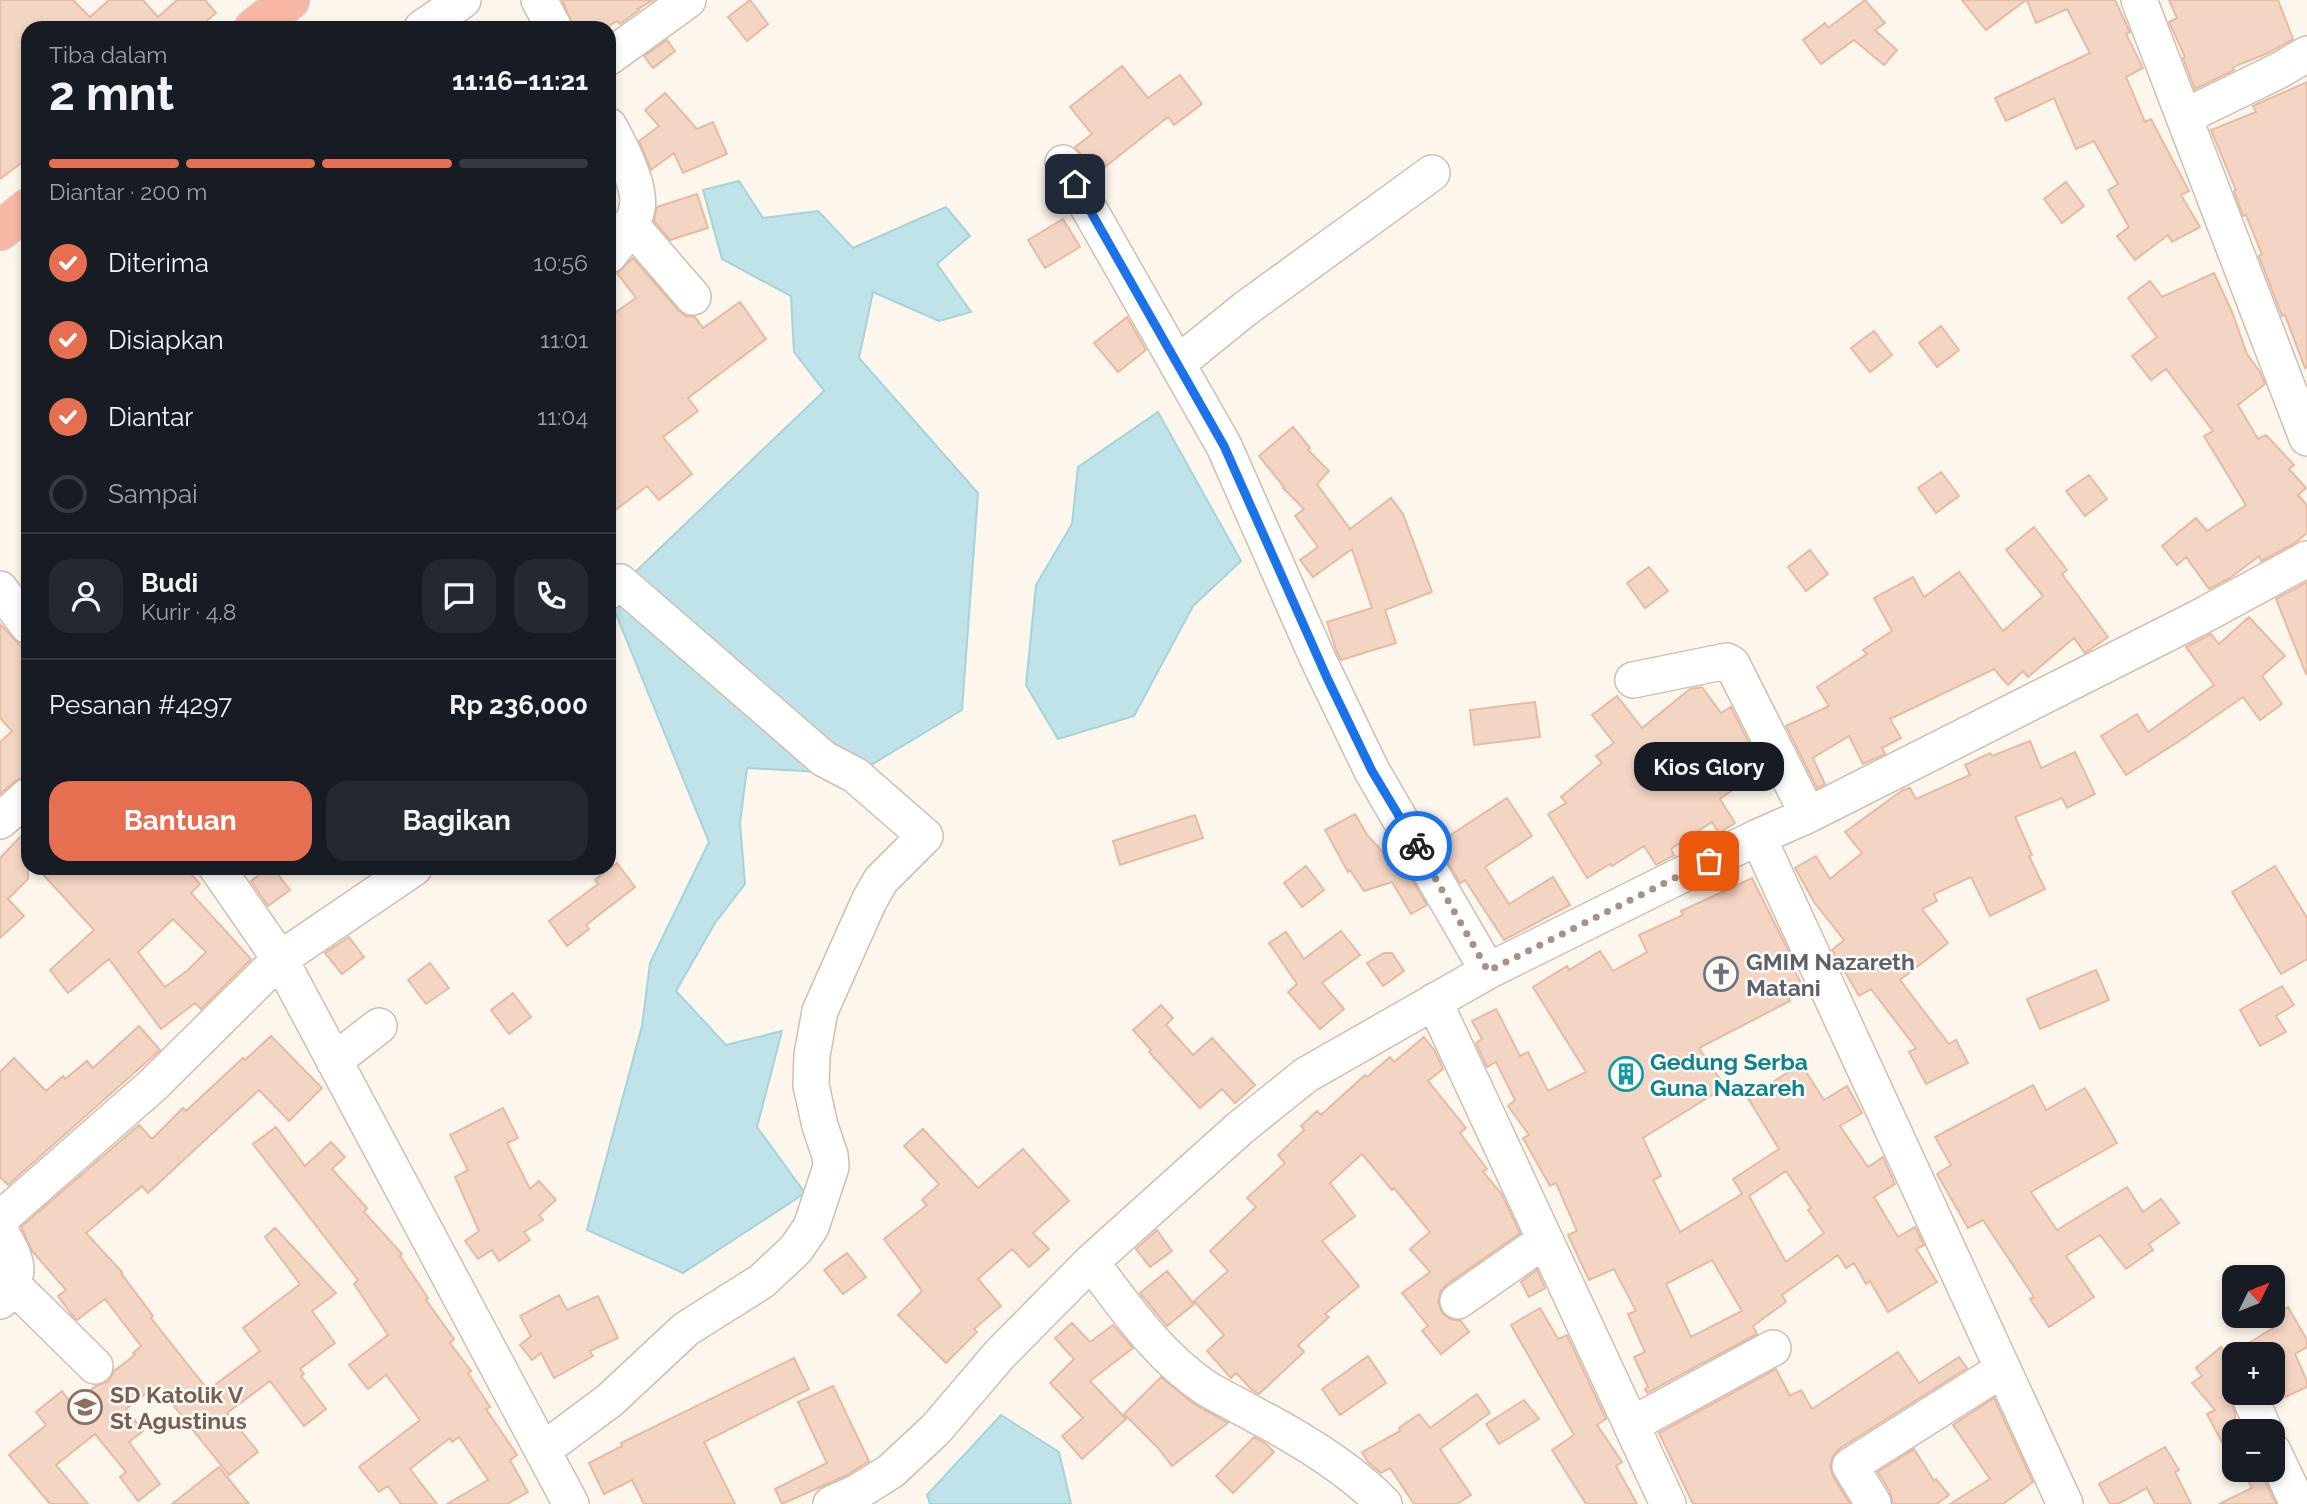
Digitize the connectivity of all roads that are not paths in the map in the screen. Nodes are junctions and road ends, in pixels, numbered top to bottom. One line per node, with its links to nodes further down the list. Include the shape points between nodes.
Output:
1 (463, 0): 5 (street)
2 (539, 0): 6 (street)
3 (688, 0): 7 (street)
4 (2139, 0): 9 (street)
5 (432, 21)
6 (550, 21)
7 (616, 52)
8 (2307, 54): 9 (street)
9 (2184, 117): 19 (street)
10 (616, 141): 14 (street, via 633,178 638,207)
11 (1063, 163): 18 (street)
12 (1432, 173): 18 (street)
13 (21, 214): 15 (highway)
14 (630, 224): 16 (street); 17 (street)
15 (0, 231)
16 (616, 246)
17 (693, 297)
18 (1177, 364): 32 (street, via 1224,446 1372,771)
19 (2307, 438)
20 (2307, 559): 26 (street)
21 (616, 585): 46 (street, via 620,582 824,759 855,775 925,836 881,880 820,1011 811,1085 831,1167 811,1227 796,1249 762,1281 686,1328 610,1399)
22 (0, 589): 23 (street)
23 (21, 616)
24 (1633, 680): 26 (street, via 1727,661 1732,664)
25 (21, 802): 27 (street)
26 (1808, 815): 28 (street)
27 (0, 821)
28 (1758, 837): 32 (street); 44 (street)
29 (222, 875): 31 (street)
30 (404, 875): 31 (street)
31 (279, 959): 35 (street); 36 (street, via 153,1085)
32 (1488, 971): 33 (street)
33 (1434, 1001): 38 (street); 39 (street, via 1306,1075)
34 (379, 1026): 35 (street)
35 (334, 1062): 46 (street)
36 (0, 1219)
37 (0, 1231): 40 (street, via 16,1261 17,1276)
38 (1545, 1240): 41 (street); 45 (street)
39 (1091, 1262): 49 (street, via 891,1471); 50 (street, via 1171,1361 1206,1388 1307,1445)
40 (7, 1293): 43 (street)
41 (1458, 1301)
42 (1773, 1348): 45 (street)
43 (95, 1366)
44 (2003, 1369): 52 (street, via 1850,1466); 53 (street)
45 (1631, 1425): 51 (street)
46 (542, 1450): 48 (street)
47 (2285, 1476): 54 (street)
48 (571, 1504)
49 (831, 1504)
50 (1384, 1504)
51 (1668, 1504)
52 (1871, 1504)
53 (2065, 1504)
54 (2298, 1504)

